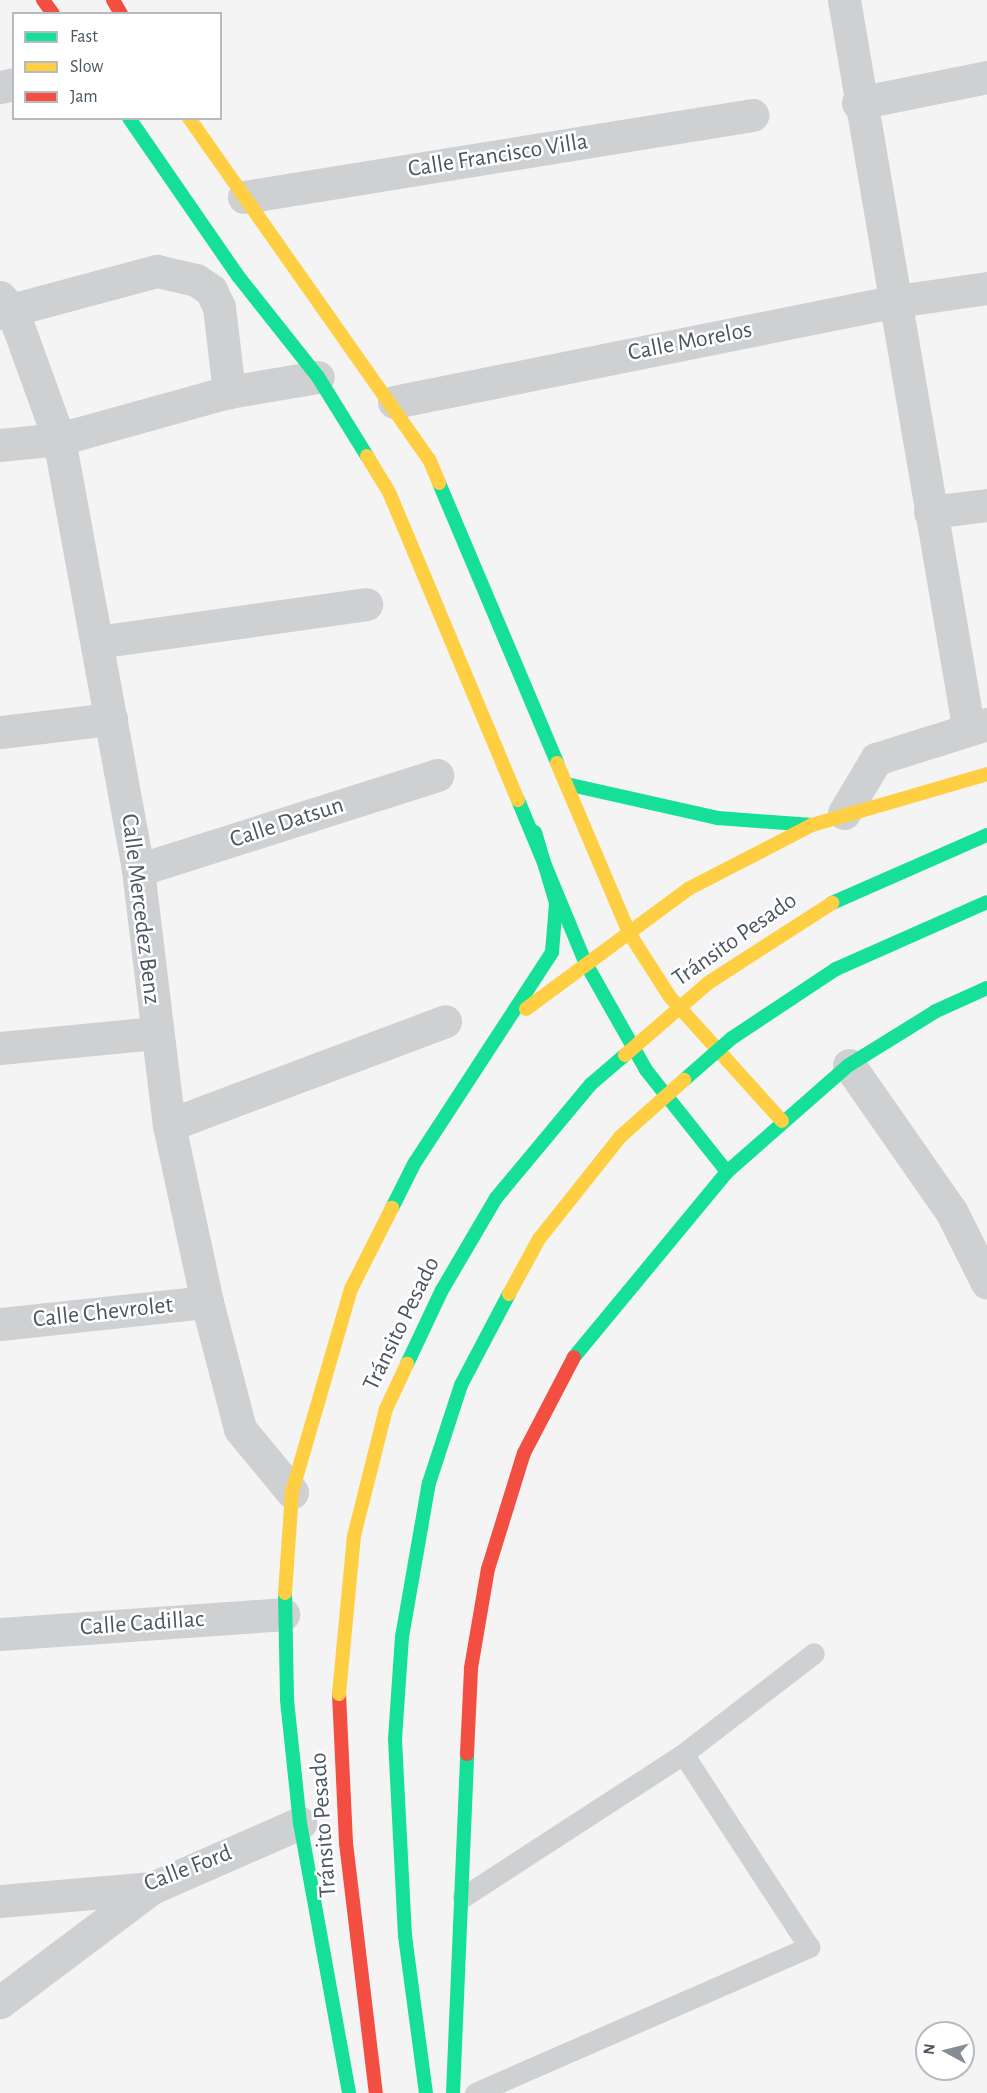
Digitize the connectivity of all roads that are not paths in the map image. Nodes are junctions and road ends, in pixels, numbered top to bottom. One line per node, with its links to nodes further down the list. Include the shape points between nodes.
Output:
1 (844, 0): 3 (street)
2 (987, 76): 3 (street)
3 (858, 103): 10 (street)
4 (752, 115): 7 (street, Calle Francisco Villa)
5 (130, 120): 8 (main road)
6 (190, 120): 7 (main road)
7 (244, 197): 14 (main road)
8 (224, 283): 11 (street, via 157,271); 12 (main road); 13 (street, via 219,307)
9 (987, 288): 10 (street, Calle Morelos)
10 (897, 300): 14 (street, Calle Morelos); 18 (street)
11 (4, 307): 15 (street, Calle Mercedez Benz)
12 (318, 377): 13 (street); 29 (main road, via 389,492)
13 (229, 392): 15 (street)
14 (394, 402): 26 (main road, via 429,459)
15 (58, 439): 16 (street); 20 (street, Calle Mercedez Benz)
16 (0, 445)
17 (987, 505): 18 (street)
18 (930, 512): 22 (street)
19 (366, 604): 20 (street)
20 (97, 642): 21 (street, Calle Mercedez Benz)
21 (111, 719): 23 (street); 31 (street, Calle Mercedez Benz)
22 (977, 725): 27 (street, via 876,759)
23 (0, 732)
24 (987, 774): 27 (main road)
25 (437, 775): 31 (street, Calle Datsun)
26 (571, 785): 28 (main road, via 718,818); 33 (main road)
27 (844, 813): 28 (main road)
28 (812, 825): 33 (main road, via 688,889)
29 (535, 832): 34 (main road); 36 (main road, via 556,903 552,952)
30 (987, 836): 58 (main road, Tránsito Pesado, bridge, via 927,857 832,902 717,977 607,1067 496,1198 442,1290 386,1409 354,1536 339,1694 346,1844)
31 (138, 870): 38 (street, Calle Mercedez Benz)
32 (987, 902): 59 (main road, bridge, via 836,969 732,1038 647,1108 577,1185 538,1239 461,1385 429,1483 402,1637 395,1739 405,1936)
33 (629, 933): 34 (main road); 41 (main road, via 669,997)
34 (585, 962): 36 (main road); 43 (main road, via 646,1070)
35 (987, 988): 40 (main road, via 936,1011)
36 (512, 1020): 47 (main road, via 414,1164 351,1289)
37 (445, 1021): 42 (street)
38 (155, 1033): 39 (street); 42 (street, Calle Mercedez Benz)
39 (0, 1048)
40 (849, 1065): 41 (main road); 44 (street, via 951,1210)
41 (782, 1121): 43 (main road)
42 (170, 1125): 45 (street, Calle Mercedez Benz)
43 (727, 1172): 54 (main road, via 615,1301 572,1361 509,1496 488,1569 471,1668)
44 (987, 1283)
45 (207, 1302): 46 (street, Calle Chevrolet); 47 (street, Calle Mercedez Benz, via 240,1429)
46 (0, 1324)
47 (292, 1492): 48 (main road)
48 (283, 1614): 49 (street, Calle Cadillac); 52 (main road)
49 (0, 1634)
50 (814, 1653): 51 (lane)
51 (683, 1754): 54 (lane); 61 (lane, via 809,1947)
52 (300, 1823): 53 (street, Calle Ford); 57 (main road)
53 (152, 1888): 55 (street, Calle Ford); 56 (street)
54 (463, 1897): 60 (main road)
55 (0, 1901)
56 (0, 2002)
57 (349, 2093)
58 (376, 2093)
59 (426, 2093)
60 (453, 2093)
61 (475, 2093)

